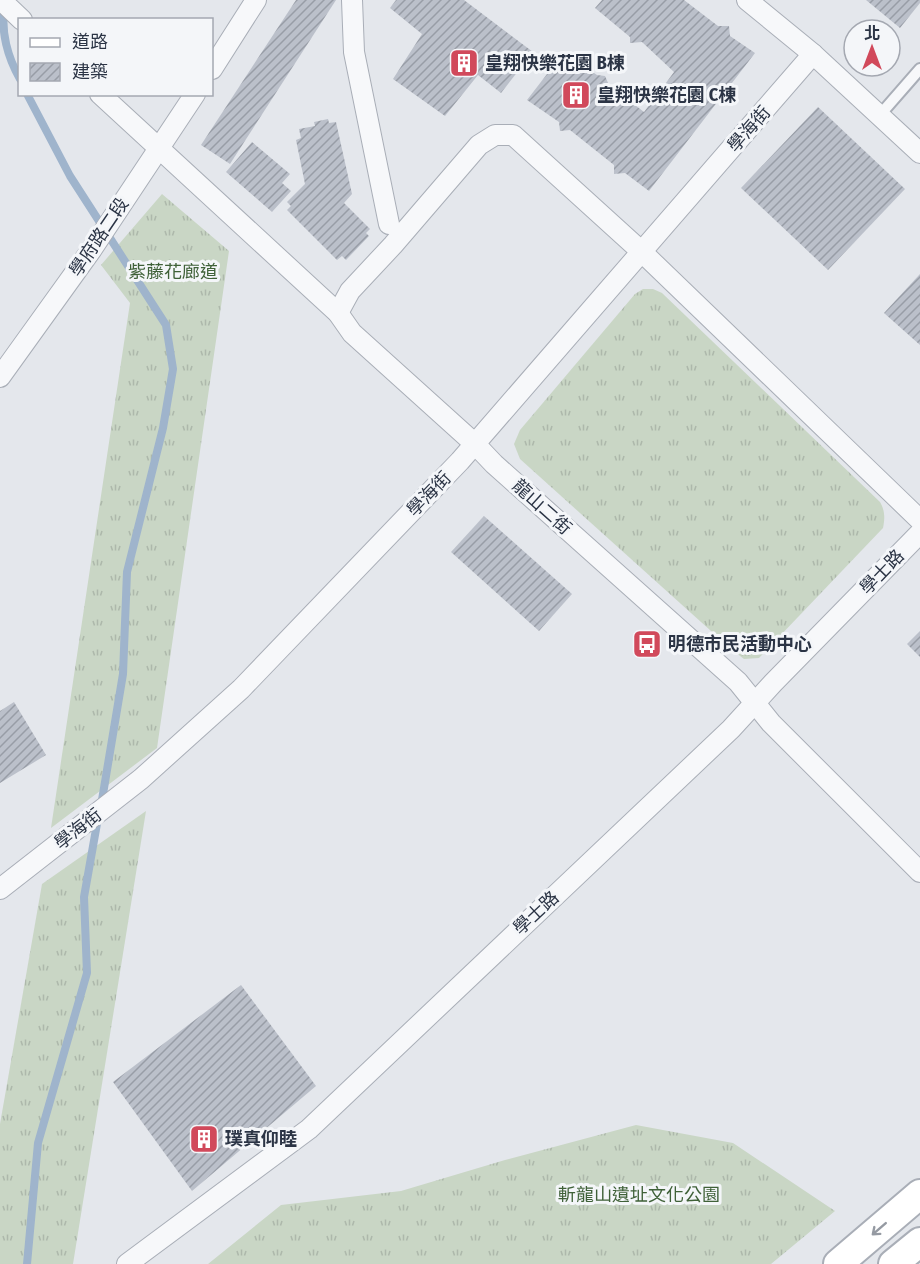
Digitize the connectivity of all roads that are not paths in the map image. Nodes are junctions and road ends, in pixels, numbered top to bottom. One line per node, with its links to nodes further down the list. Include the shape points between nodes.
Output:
1 (1, 0): 5 (street)
2 (256, 0): 7 (street)
3 (352, 0): 14 (street, via 354,52)
4 (747, 0): 6 (street)
5 (20, 18)
6 (813, 54): 11 (street); 15 (street, 學海街)
7 (213, 67)
8 (920, 69): 11 (lane)
9 (102, 96): 12 (street, 龍山二街)
10 (194, 96): 12 (street, 學府路二段)
11 (879, 116): 13 (street)
12 (158, 149): 16 (street, 龍山二街); 17 (street, 學府路二段)
13 (920, 153)
14 (389, 224)
15 (643, 253): 16 (street, via 513,135 495,135 479,145 350,291); 18 (street, 學海街); 19 (street)
16 (338, 313): 18 (street, 龍山二街, via 352,333)
17 (0, 377)
18 (475, 444): 21 (street, 龍山二街); 23 (street, 學海街, via 241,689 141,779)
19 (920, 519)
20 (920, 533): 21 (street, 學士路)
21 (756, 702): 22 (street, 龍山二街, via 771,723); 26 (street, 學士路, via 309,1129)
22 (920, 872)
23 (0, 889)
24 (920, 1194): 27 (main road, one-way to 27)
25 (920, 1242): 28 (main road)
26 (127, 1264)
27 (838, 1264)
28 (893, 1264)

